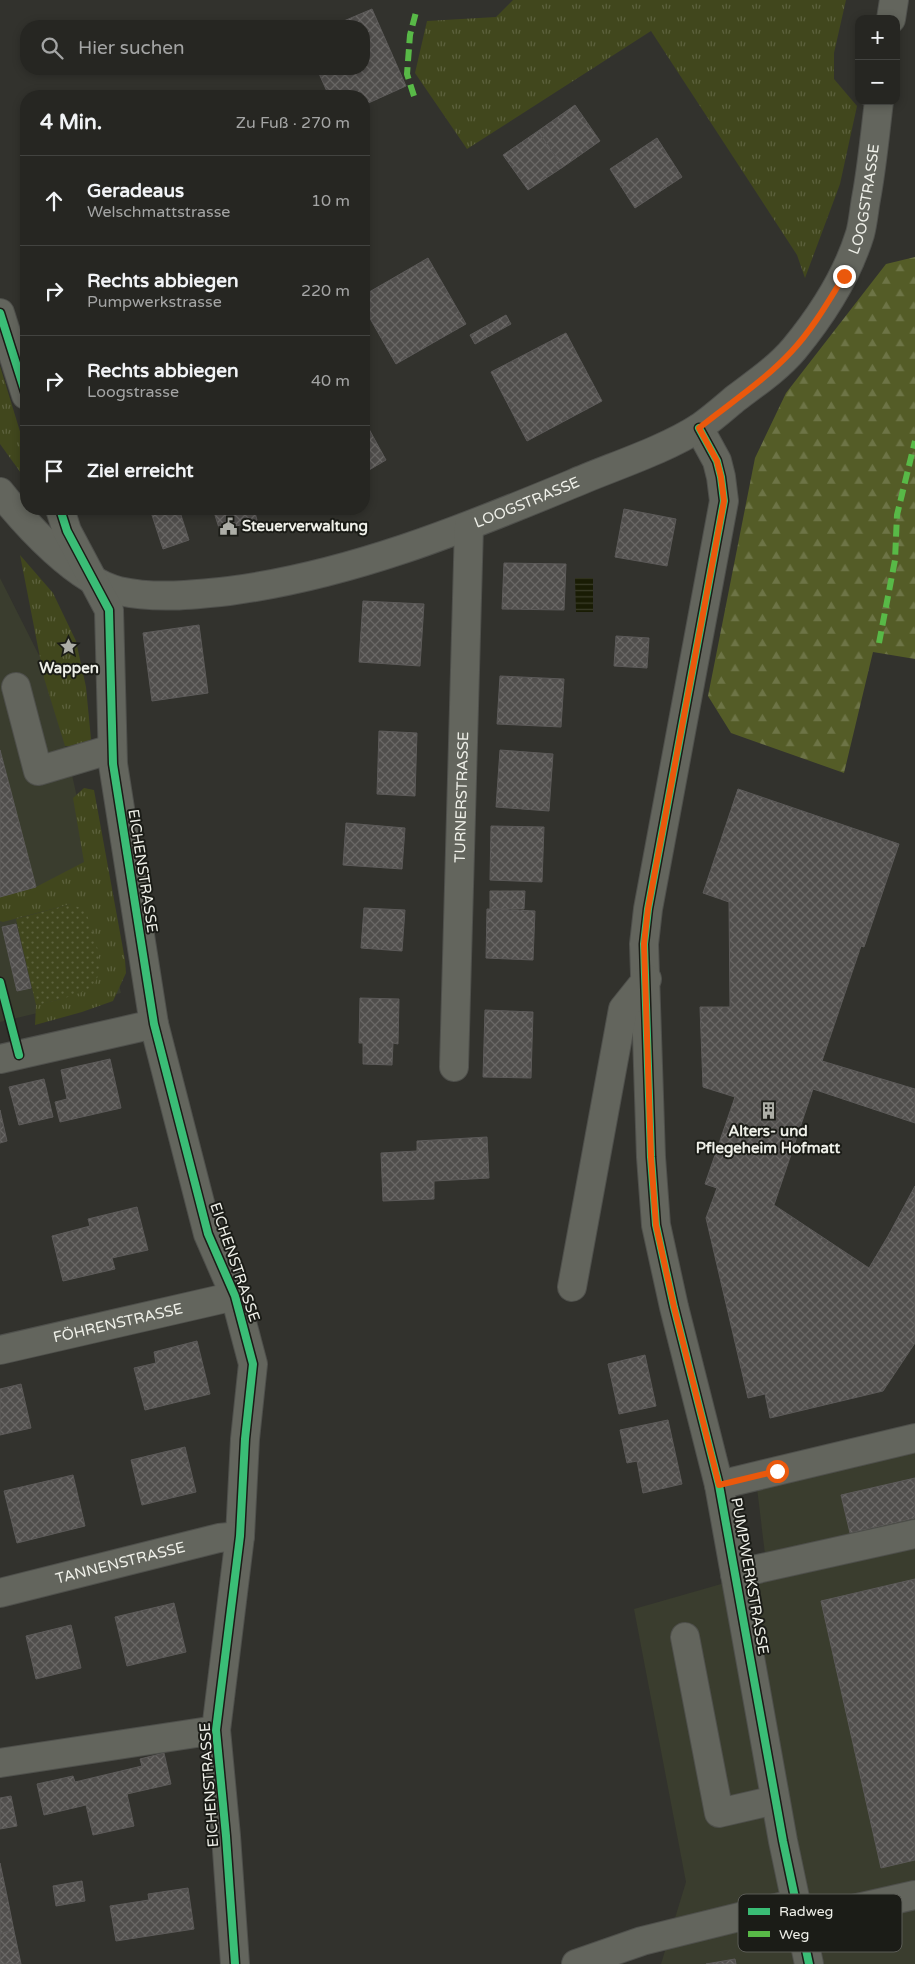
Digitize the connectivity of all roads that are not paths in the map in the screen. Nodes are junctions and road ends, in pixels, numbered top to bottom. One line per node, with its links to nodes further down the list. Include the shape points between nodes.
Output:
1 (894, 0): 2 (street)
2 (892, 15)
3 (880, 105): 6 (street, LOOGSTRASSE, via 860,233 844,276 791,352)
4 (0, 313): 5 (street)
5 (20, 376)
6 (699, 428): 11 (street, LOOGSTRASSE); 15 (street, PUMPWERKSTRASSE, via 717,461 724,501 648,909 644,944)
7 (0, 492): 8 (street, LOOGSTRASSE)
8 (20, 514)
9 (21, 515): 12 (street, LOOGSTRASSE, via 72,566)
10 (62, 515): 12 (street, EICHENSTRASSE, via 66,532)
11 (470, 526): 12 (street, LOOGSTRASSE, via 341,570 264,586 204,594 154,596 106,587); 18 (street, TURNERSTRASSE)
12 (92, 578): 14 (street, EICHENSTRASSE, via 109,610)
13 (16, 687): 14 (street, via 38,771)
14 (112, 749): 16 (street, EICHENSTRASSE)
15 (647, 979): 19 (street, via 623,1009); 23 (street, PUMPWERKSTRASSE, via 651,1157 656,1225)
16 (154, 1024): 17 (street); 20 (street, EICHENSTRASSE, via 208,1234)
17 (0, 1059)
18 (454, 1067)
19 (572, 1286)
20 (236, 1296): 21 (street, FÖHRENSTRASSE); 25 (street, EICHENSTRASSE, via 253,1364)
21 (0, 1350)
22 (915, 1438): 23 (street)
23 (719, 1485): 26 (street, PUMPWERKSTRASSE)
24 (915, 1534): 26 (street)
25 (240, 1536): 27 (street, TANNENSTRASSE, via 219,1538); 29 (street, EICHENSTRASSE)
26 (735, 1574): 31 (street, PUMPWERKSTRASSE)
27 (0, 1594)
28 (685, 1637): 31 (street, via 720,1813)
29 (216, 1730): 30 (street); 36 (street, EICHENSTRASSE)
30 (0, 1764)
31 (776, 1800): 32 (street, PUMPWERKSTRASSE)
32 (794, 1894)
33 (915, 1894): 34 (street)
34 (902, 1896)
35 (738, 1923): 37 (street, via 642,1941)
36 (235, 1964)
37 (576, 1964)

